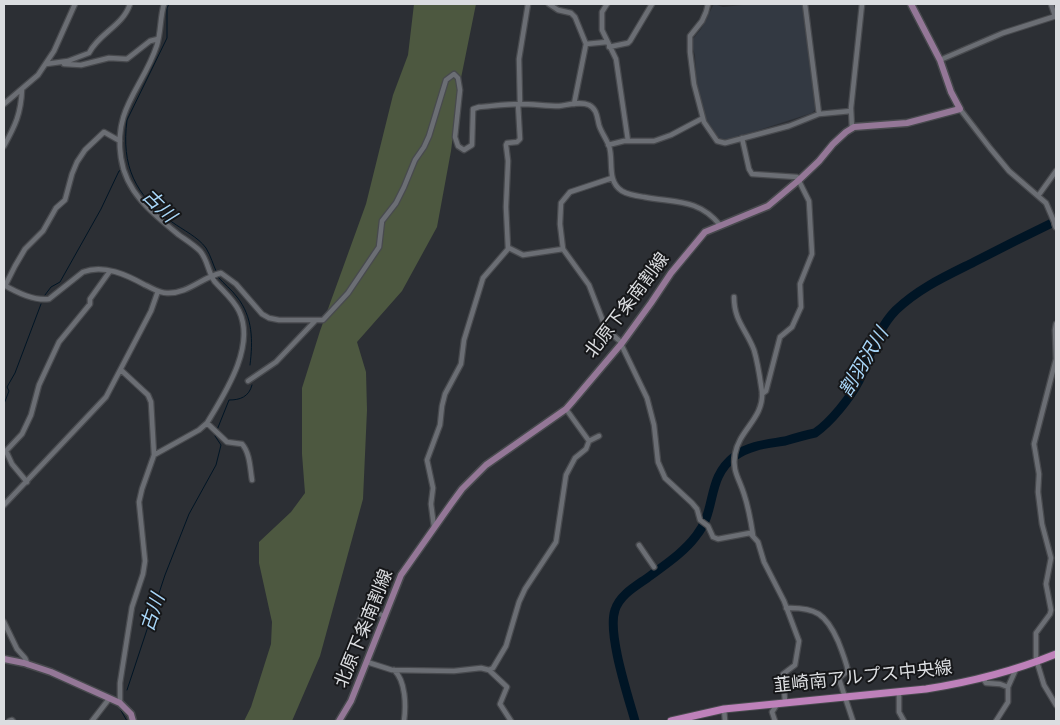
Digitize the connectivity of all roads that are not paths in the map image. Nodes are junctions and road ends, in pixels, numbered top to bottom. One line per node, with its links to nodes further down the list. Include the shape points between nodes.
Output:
1 (76, 4): 19 (street)
2 (130, 4): 18 (street, via 118,24 93,44 89,53)
3 (164, 4): 14 (street)
4 (528, 4): 22 (street, via 519,59)
5 (548, 4): 15 (street, via 575,17)
6 (607, 4): 16 (street, via 601,19)
7 (652, 4): 16 (street, via 628,43)
8 (708, 4): 27 (street, via 689,43)
9 (805, 4): 26 (street)
10 (862, 4): 25 (street)
11 (911, 4): 17 (main road)
12 (1051, 4): 13 (street)
13 (1056, 16): 17 (street)
14 (158, 39): 18 (street, via 150,41 127,59 109,58 82,65); 30 (street, via 125,109)
15 (586, 44): 16 (street); 23 (street)
16 (608, 45): 31 (street, via 616,59)
17 (940, 60): 24 (main road, via 950,92)
18 (58, 63): 19 (street)
19 (46, 64): 20 (street)
20 (22, 90): 21 (street); 32 (street, via 16,126)
21 (4, 104)
22 (519, 104): 23 (street); 40 (street, via 520,139 506,145); 47 (street, via 473,109 472,145 464,150 458,146 455,137 460,90 458,78 454,74 449,77 429,136 396,204 382,221 379,247 348,293 322,320)
23 (574, 104): 33 (street, via 589,105 596,111)
24 (960, 109): 28 (main road, via 908,124); 37 (street, via 1009,171)
25 (851, 111): 26 (street); 28 (street)
26 (819, 114): 29 (street, via 789,126)
27 (703, 118): 29 (street, via 717,141 725,143); 31 (street, via 659,140)
28 (852, 128): 36 (main road, 北原下条南割線)
29 (742, 138): 36 (street, via 752,174 797,177)
30 (120, 141): 43 (street, via 122,166 132,190 148,209 198,249); 44 (street, via 104,132 85,150 72,174 65,200 25,250)
31 (628, 141): 33 (street)
32 (4, 146)
33 (608, 146): 35 (street)
34 (1056, 171): 37 (street)
35 (612, 178): 38 (street, via 626,193 696,206 706,210); 41 (street, via 565,197 560,224)
36 (799, 180): 38 (main road, 北原下条南割線, via 768,206); 53 (street, via 809,201 812,254 800,284 801,307 792,327 780,337 766,390)
37 (1038, 196): 39 (street, via 1046,203)
38 (720, 224): 49 (main road, 北原下条南割線, via 705,232 682,258)
39 (1056, 226)
40 (509, 248): 41 (street, via 524,255); 62 (street, via 483,278 464,340 461,364 445,394 440,425 427,460 433,488)
41 (563, 249): 49 (street, via 589,285 606,329)
42 (110, 271): 44 (street, via 96,269 83,272 46,300); 45 (street); 60 (street, via 90,299 90,304 59,342 39,385 22,434 6,450 12,464)
43 (213, 275): 45 (street, via 180,291); 47 (street, via 220,273 236,284 262,314 279,320); 55 (street, via 235,304 242,318 245,336 240,360)
44 (5, 285)
45 (158, 291): 51 (street, via 151,312)
46 (734, 297): 53 (street, via 734,310 756,356)
47 (316, 321): 52 (street, via 276,362)
48 (1056, 324): 50 (street)
49 (622, 344): 54 (main road, 北原下条南割線); 63 (street, via 646,398 654,424 658,462 665,478 692,503 713,537)
50 (1056, 359): 73 (street, via 1034,444 1042,524 1052,562 1046,584 1051,610 1034,638)
51 (121, 370): 58 (street, via 148,395 151,402); 60 (street, via 106,397)
52 (248, 381)
53 (762, 394): 63 (street, via 761,405 752,424 742,434 733,467 744,495)
54 (566, 409): 57 (street); 62 (main road, 北原下条南割線, via 486,465 462,488)
55 (207, 423): 58 (street); 59 (street, via 227,442 245,447)
56 (599, 436): 57 (street)
57 (589, 441): 77 (street, via 566,475 556,542 525,589 506,646)
58 (154, 455): 84 (street, via 140,502 145,561 132,606)
59 (252, 480)
60 (27, 482): 61 (street)
61 (4, 505)
62 (434, 527): 67 (main road, 北原下条南割線, via 401,575)
63 (753, 535): 66 (street)
64 (639, 545): 65 (street)
65 (654, 567)
66 (786, 608): 81 (street, via 805,608 826,618 830,624 848,671 839,678); 83 (street, via 799,641 795,665 783,674)
67 (385, 616): 68 (street, via 365,609); 72 (main road, 北原下条南割線)
68 (360, 620)
69 (4, 622): 74 (street)
70 (1056, 654): 73 (main road, 韮崎南アルプス中央線)
71 (4, 659): 74 (main road)
72 (367, 662): 76 (street); 91 (main road, 北原下条南割線)
73 (1036, 662): 75 (main road, 韮崎南アルプス中央線); 85 (street)
74 (28, 664): 82 (main road)
75 (1016, 669): 78 (main road, 韮崎南アルプス中央線); 79 (street)
76 (394, 670): 77 (street); 92 (street, via 399,675 403,691)
77 (489, 670): 93 (street, via 506,687 500,704)
78 (983, 678): 79 (street, via 986,683); 80 (main road, 韮崎南アルプス中央線)
79 (1008, 687): 99 (street, via 1008,702)
80 (899, 692): 81 (main road, 韮崎南アルプス中央線); 98 (street, via 899,712)
81 (845, 697): 83 (main road, 韮崎南アルプス中央線); 97 (street)
82 (109, 699): 84 (main road); 89 (street)
83 (781, 702): 86 (main road, 韮崎南アルプス中央線); 96 (street, via 772,712)
84 (120, 703): 90 (main road)
85 (1056, 705)
86 (724, 709): 94 (main road, 韮崎南アルプス中央線); 95 (street)
87 (9, 721): 88 (street)
88 (13, 721)
89 (92, 721)
90 (133, 721)
91 (339, 721)
92 (404, 721)
93 (511, 721)
94 (671, 721)
95 (725, 721)
96 (775, 721)
97 (854, 721)
98 (904, 721)
99 (996, 721)

